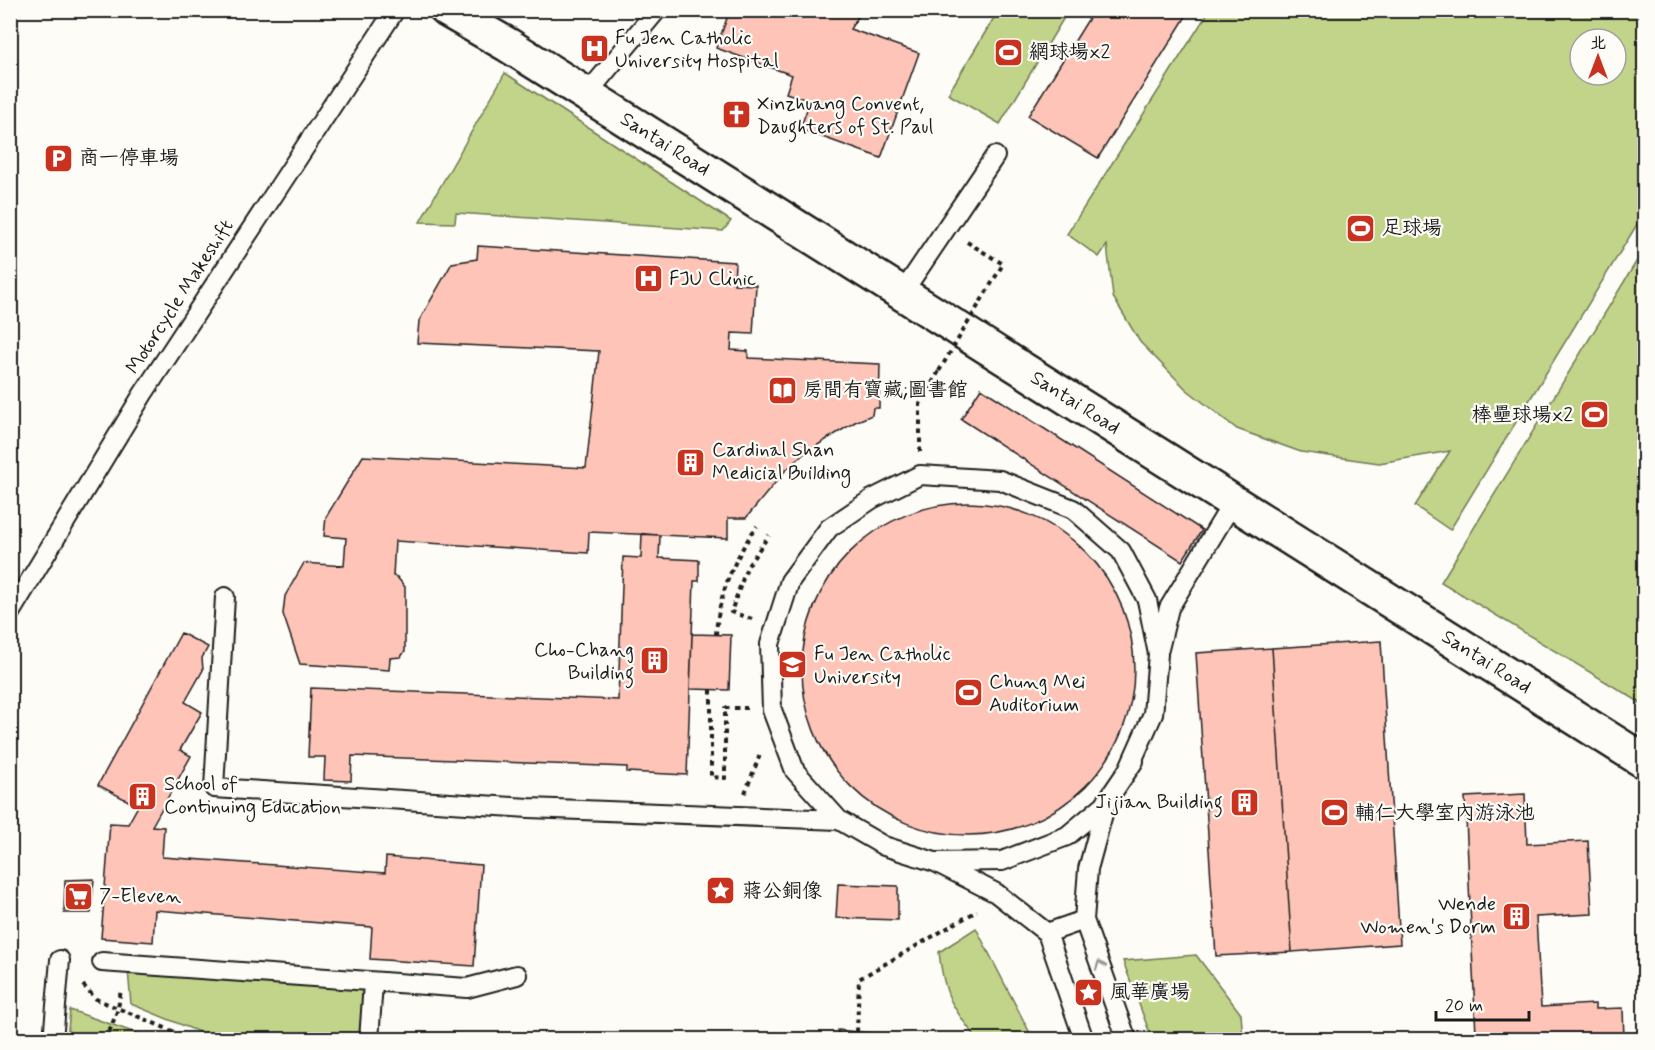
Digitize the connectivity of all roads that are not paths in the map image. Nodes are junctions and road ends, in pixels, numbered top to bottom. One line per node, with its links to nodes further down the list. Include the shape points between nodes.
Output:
1 (395, 10): 9 (lane, Motorcycle Makeshift, via 143,394)
2 (447, 10): 4 (street, Santai Road)
3 (657, 10): 4 (lane)
4 (586, 95): 6 (street, Santai Road)
5 (995, 156): 6 (lane)
6 (903, 292): 7 (street, Santai Road)
7 (1233, 502): 10 (lane, via 1169,608); 11 (street, Santai Road)
8 (225, 597): 13 (lane, via 214,788 529,815)
9 (10, 613)
10 (1158, 654): 12 (lane, via 1153,714 1134,761); 13 (lane, via 1147,600 1121,552 1073,510 1000,480 920,475 872,499 829,528 790,581 770,644 772,710 795,771)
11 (1644, 761)
12 (1104, 805): 14 (lane, via 1067,836 1002,861); 15 (lane, via 1088,869)
13 (839, 820): 14 (lane, via 884,846)
14 (935, 862): 16 (lane, via 996,893)
15 (1084, 920): 16 (lane); 24 (lane, one-way to 15)
16 (1047, 933): 23 (lane)
17 (60, 960): 21 (lane)
18 (102, 962): 20 (lane)
19 (517, 975): 20 (lane, via 467,988)
20 (373, 983): 22 (lane)
21 (53, 1040)
22 (369, 1040)
23 (1084, 1040)
24 (1127, 1040)

